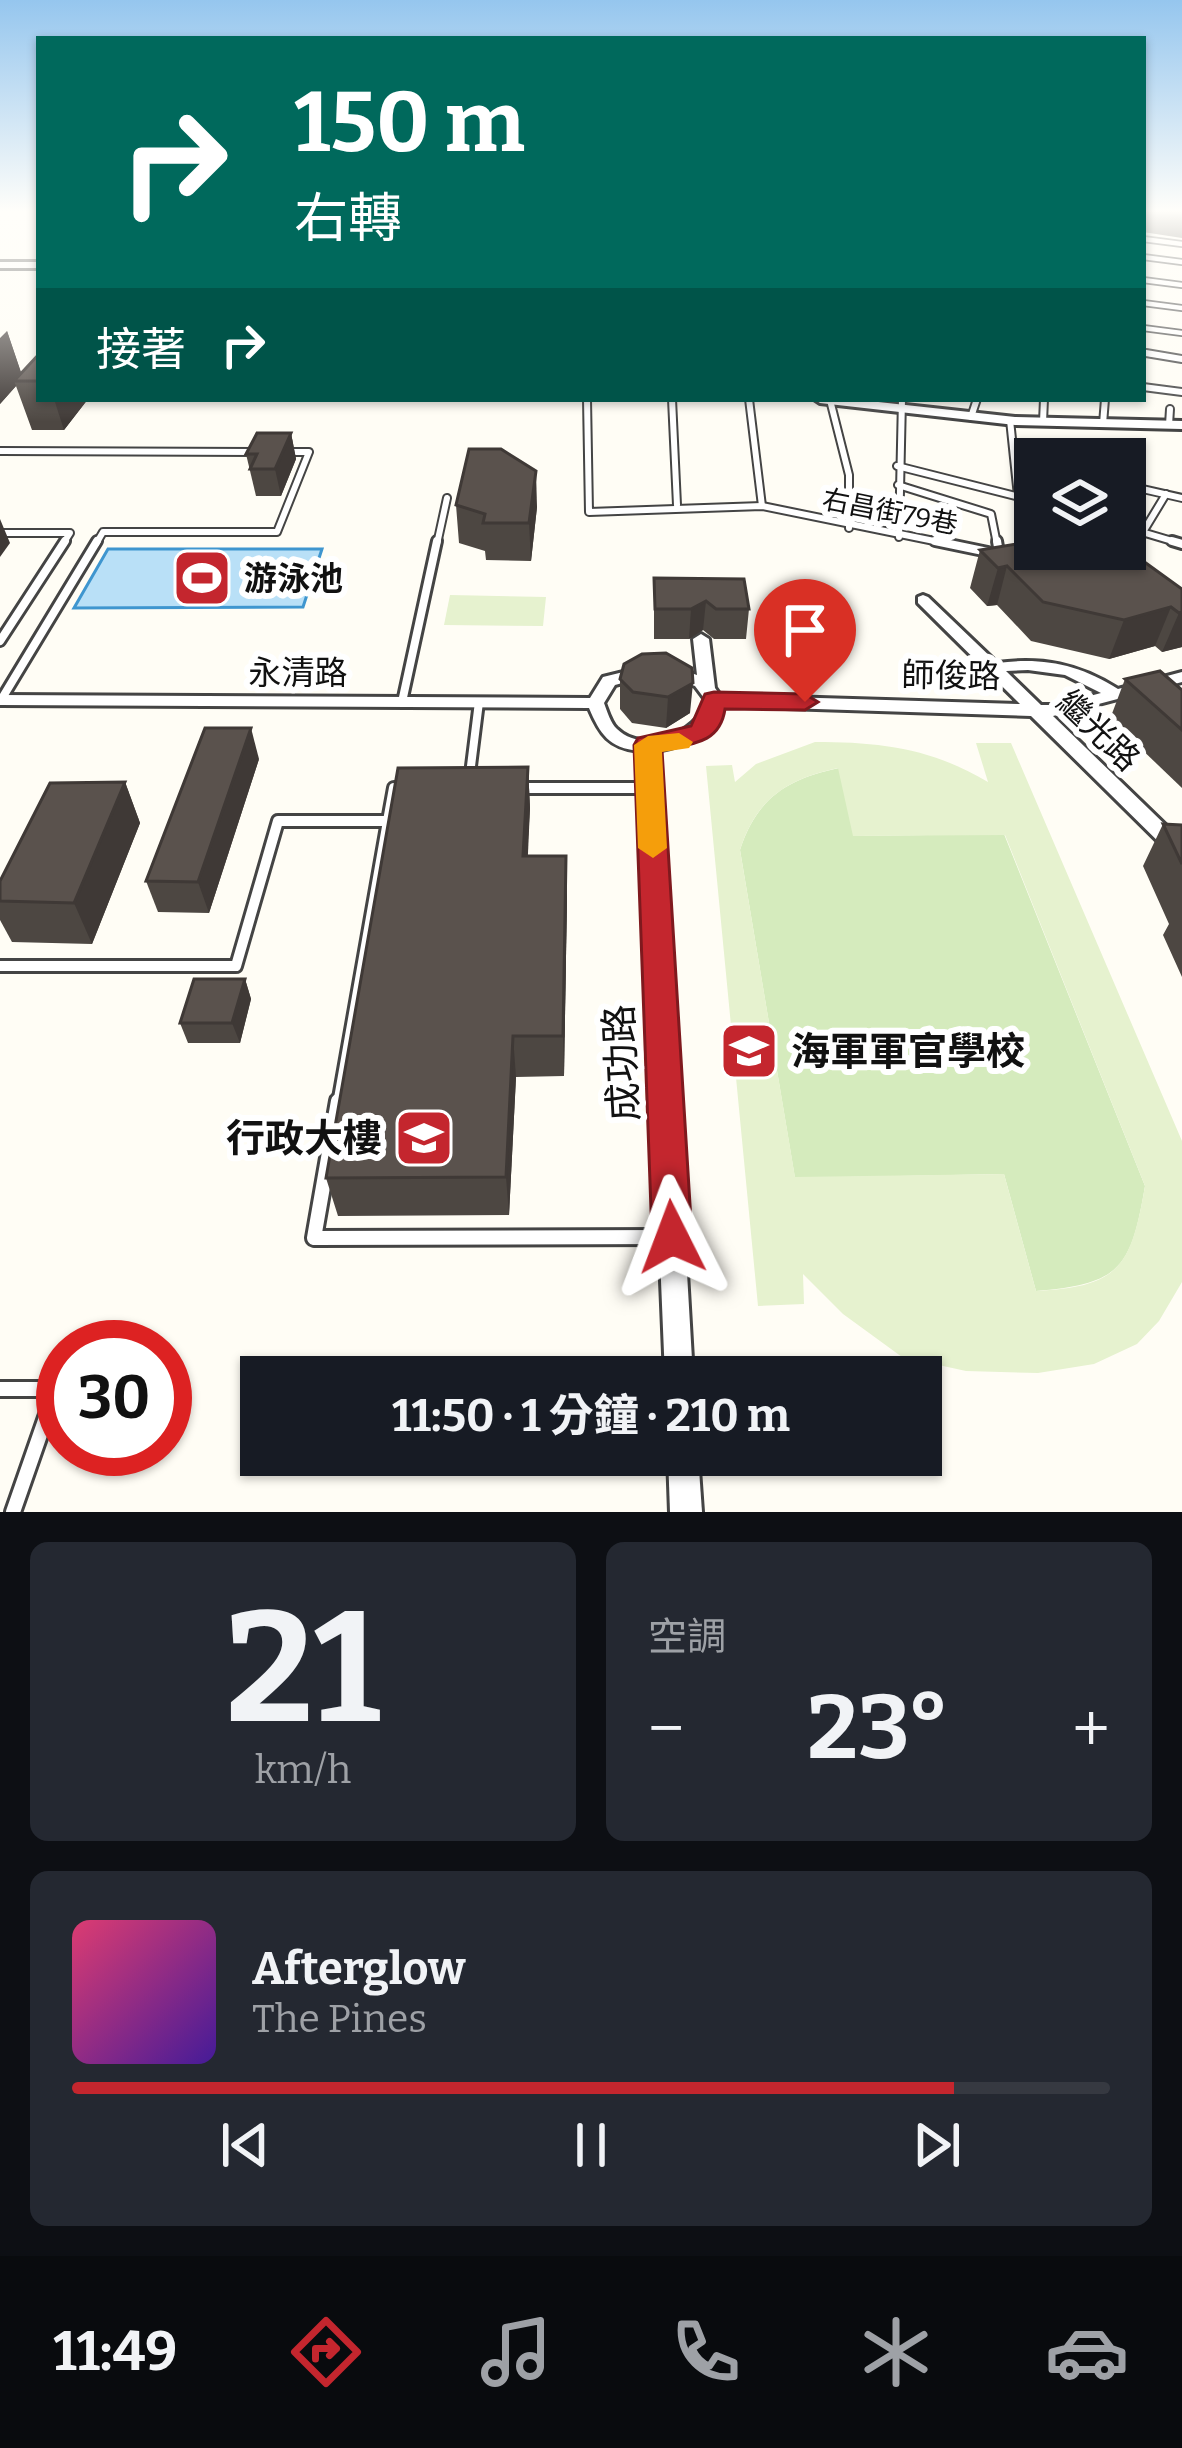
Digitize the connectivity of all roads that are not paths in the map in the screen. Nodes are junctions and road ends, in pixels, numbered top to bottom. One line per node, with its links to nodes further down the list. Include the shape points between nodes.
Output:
1 (1147, 281): 2 (lane)
2 (1182, 285)
3 (1146, 303): 4 (lane)
4 (1182, 308)
5 (1146, 328): 6 (lane)
6 (1182, 333)
7 (1146, 353): 8 (lane)
8 (1182, 359)
9 (1146, 387): 10 (lane)
10 (1182, 392)
11 (586, 402): 35 (lane, 右昌街79巷, via 589,512)
12 (673, 402): 35 (lane)
13 (748, 402): 36 (lane)
14 (828, 402): 37 (lane, via 849,475)
15 (976, 402): 19 (lane)
16 (1044, 402): 22 (lane)
17 (1105, 402): 23 (lane)
18 (900, 404): 19 (street); 28 (lane)
19 (970, 417): 20 (street)
20 (1010, 420): 22 (street); 27 (lane)
21 (1174, 420): 23 (street)
22 (1042, 422): 23 (street)
23 (1103, 424)
24 (0, 452): 25 (lane)
25 (261, 452)
26 (285, 452): 52 (lane, via 309,452 278,532 103,532)
27 (1014, 458)
28 (897, 466): 29 (lane); 32 (lane)
29 (898, 485): 41 (lane); 43 (lane, via 991,514)
30 (1146, 490): 31 (lane)
31 (1166, 494): 34 (lane); 38 (lane)
32 (1014, 495)
33 (447, 498): 53 (lane)
34 (1182, 498)
35 (677, 505): 36 (lane, 右昌街79巷)
36 (762, 506): 37 (lane, 右昌街79巷)
37 (849, 527): 41 (lane, 右昌街79巷)
38 (1146, 527)
39 (0, 533): 47 (lane, via 70,533)
40 (1146, 533): 42 (lane)
41 (899, 537): 43 (lane, 右昌街79巷)
42 (1182, 544)
43 (999, 554): 44 (lane, 右昌街79巷)
44 (1014, 556)
45 (923, 600): 48 (street, 繼光路)
46 (701, 639): 50 (street)
47 (0, 641)
48 (993, 668): 51 (street, via 1040,661 1078,669); 56 (street, 繼光路)
49 (1182, 677): 51 (street, 師俊路)
50 (710, 694): 55 (street, via 678,672 641,669 609,680); 56 (street, 師俊路); 57 (street, via 710,723 700,733)
51 (1115, 695): 56 (street, 師俊路, via 1056,711)
52 (0, 700): 53 (street, 永清路)
53 (402, 702): 54 (street, 永清路)
54 (479, 702): 55 (street, 永清路); 59 (lane)
55 (595, 703): 57 (street, via 615,734)
56 (1032, 706): 63 (street, 繼光路)
57 (648, 745): 61 (street, 成功路)
58 (412, 788): 62 (lane, via 394,788)
59 (468, 788)
60 (514, 788): 61 (lane)
61 (650, 788): 65 (street, 成功路)
62 (388, 821): 64 (lane, via 278,821 236,966); 65 (lane, via 314,1238)
63 (1182, 853)
64 (0, 966)
65 (672, 1237): 66 (street, 成功路)
66 (678, 1356)
67 (0, 1389): 69 (lane, via 56,1389)
68 (684, 1476): 70 (street)
69 (13, 1512)
70 (686, 1512)

